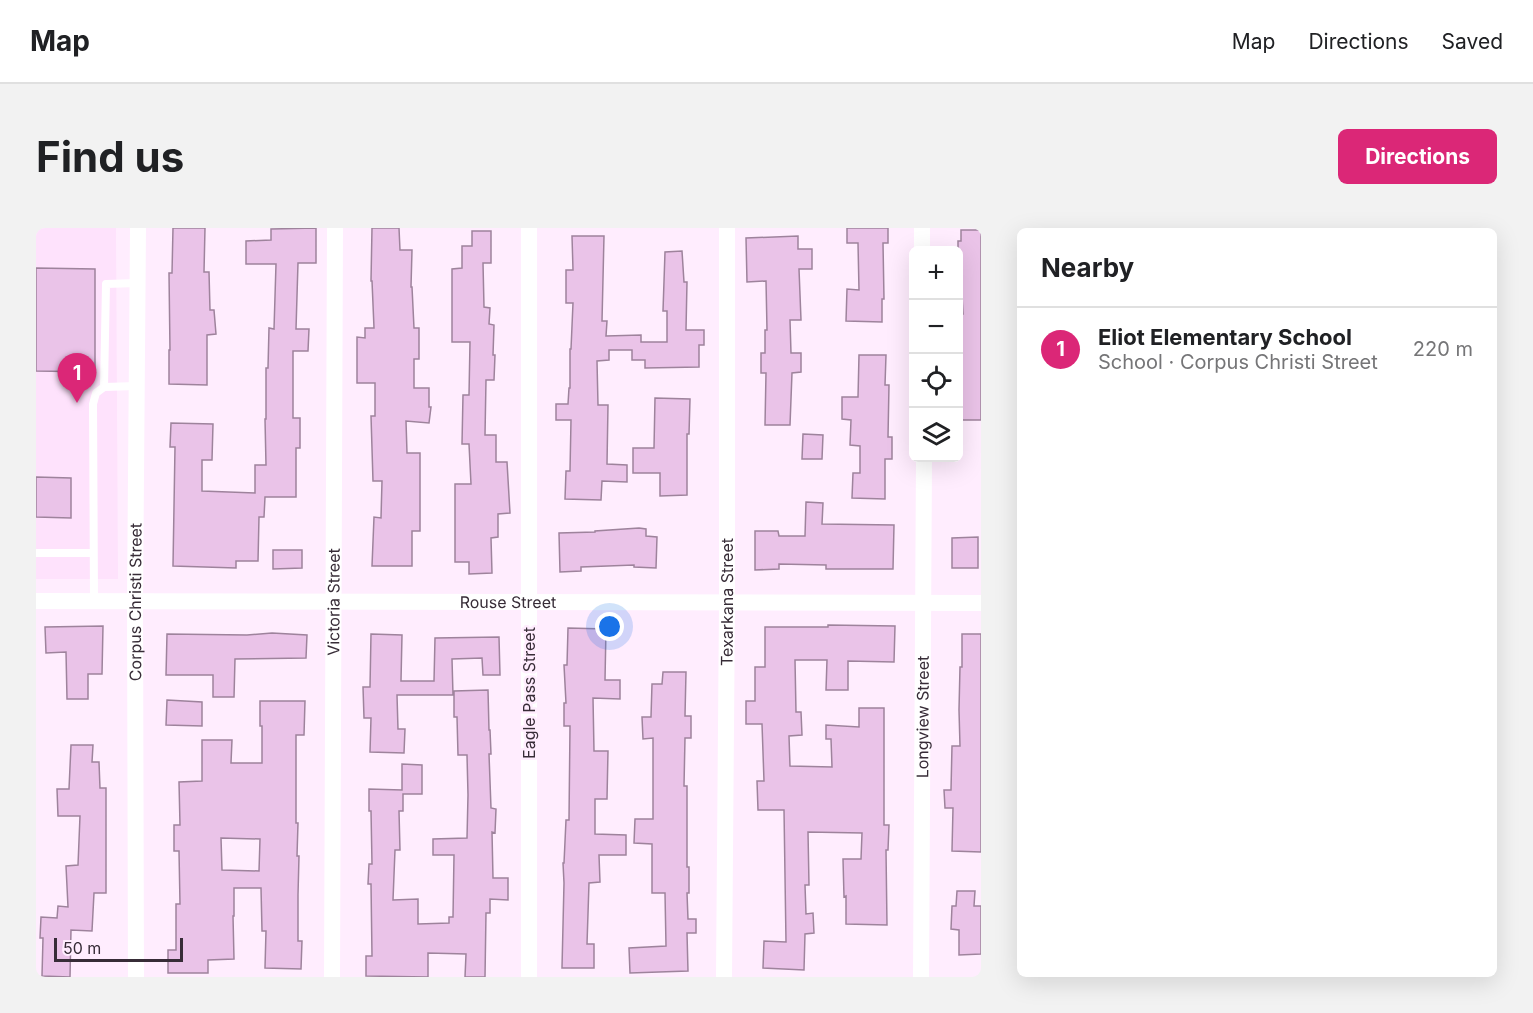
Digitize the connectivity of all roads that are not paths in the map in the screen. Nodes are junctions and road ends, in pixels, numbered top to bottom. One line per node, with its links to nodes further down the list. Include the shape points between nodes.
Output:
1 (138, 228): 7 (street, Corpus Christi Street)
2 (335, 228): 16 (street, Victoria Street)
3 (529, 228): 17 (street, Eagle Pass Street)
4 (727, 228): 18 (street, Texarkana Street)
5 (922, 228): 6 (street)
6 (922, 246)
7 (137, 282): 8 (street, Corpus Christi Street); 9 (lane, via 106,284)
8 (137, 386): 9 (lane); 15 (street, Corpus Christi Street)
9 (104, 387): 12 (lane, via 96,393 93,404)
10 (924, 462): 19 (street, Longview Street)
11 (36, 553): 12 (lane)
12 (93, 553): 14 (lane)
13 (36, 601): 14 (street, Rouse Street)
14 (94, 602): 15 (street, Rouse Street)
15 (135, 602): 16 (street, Rouse Street); 21 (street, Corpus Christi Street)
16 (333, 602): 17 (street, Rouse Street); 22 (street, Victoria Street)
17 (529, 602): 18 (street, Rouse Street); 23 (street, Eagle Pass Street)
18 (727, 603): 19 (street, Rouse Street); 24 (street, Texarkana Street)
19 (924, 603): 20 (street, Rouse Street); 25 (street, Longview Street)
20 (981, 603)
21 (136, 977)
22 (332, 977)
23 (529, 977)
24 (724, 977)
25 (921, 977)

